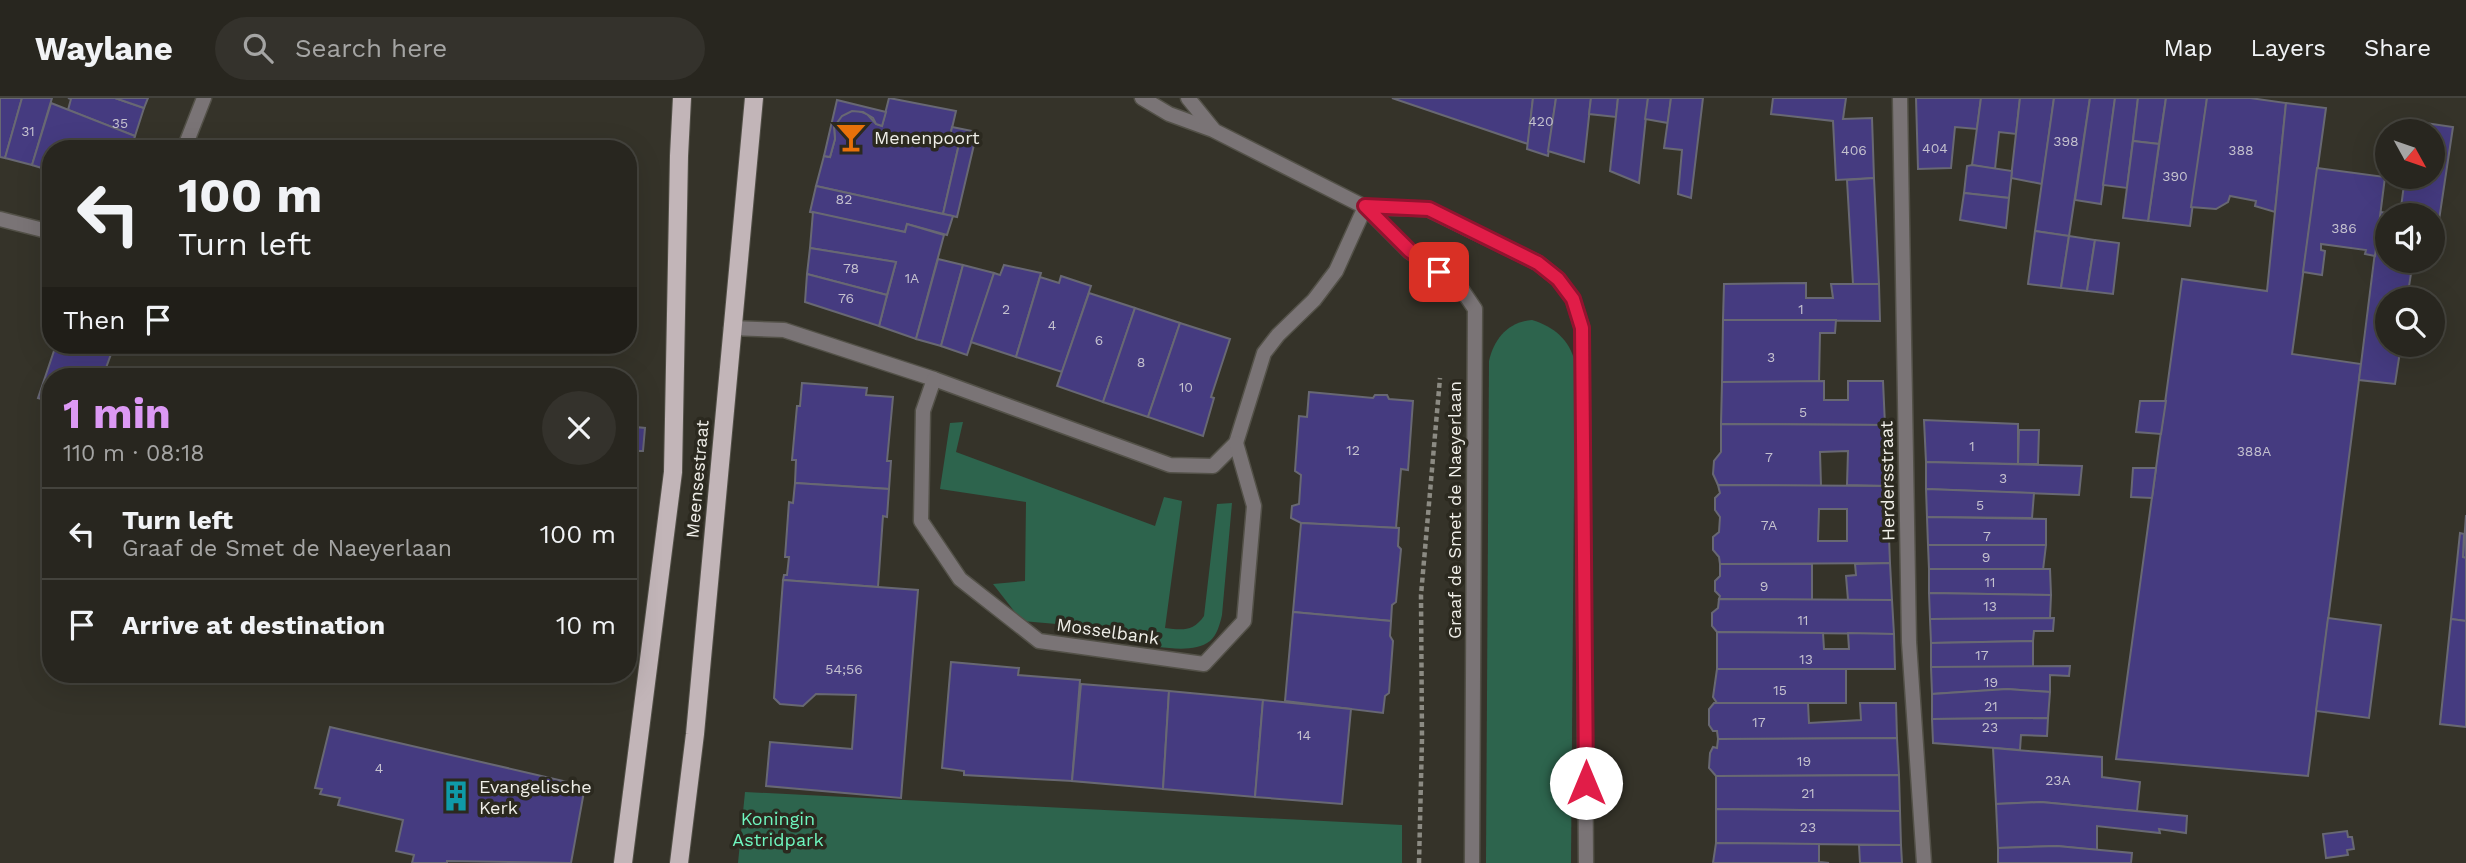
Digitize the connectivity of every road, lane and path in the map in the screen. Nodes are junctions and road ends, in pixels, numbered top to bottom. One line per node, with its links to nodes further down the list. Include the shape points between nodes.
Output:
1 (204, 98): 8 (street)
2 (682, 98): 16 (main road, Meensestraat, via 673,472)
3 (754, 98): 12 (main road, Meensestraat)
4 (1142, 98): 7 (street, Graaf de Smet de Naeyerlaan)
5 (1188, 98): 7 (street, Graaf de Smet de Naeyerlaan)
6 (1900, 98): 21 (street, Herdersstraat, via 1909,642)
7 (1213, 130): 9 (street, Graaf de Smet de Naeyerlaan)
8 (188, 140)
9 (1365, 206): 15 (street, via 1336,271 1264,353); 19 (street, Graaf de Smet de Naeyerlaan, via 1410,251 1458,284 1475,309); 20 (street, Graaf de Smet de Naeyerlaan, via 1429,209 1538,263 1573,299 1582,328)
10 (0, 219): 11 (street)
11 (42, 230)
12 (731, 328): 14 (street, via 784,330); 17 (main road, Meensestraat)
13 (1440, 373): 18 (path, via 1421,595)
14 (934, 379): 15 (street, via 1170,466 1213,466); 15 (street, Mosselbank, via 923,411 921,521 960,579 1039,641 1204,664 1244,621 1254,506)
15 (1236, 443)
16 (623, 863)
17 (679, 863)
18 (1419, 863)
19 (1472, 863)
20 (1586, 863)
21 (1924, 863)

